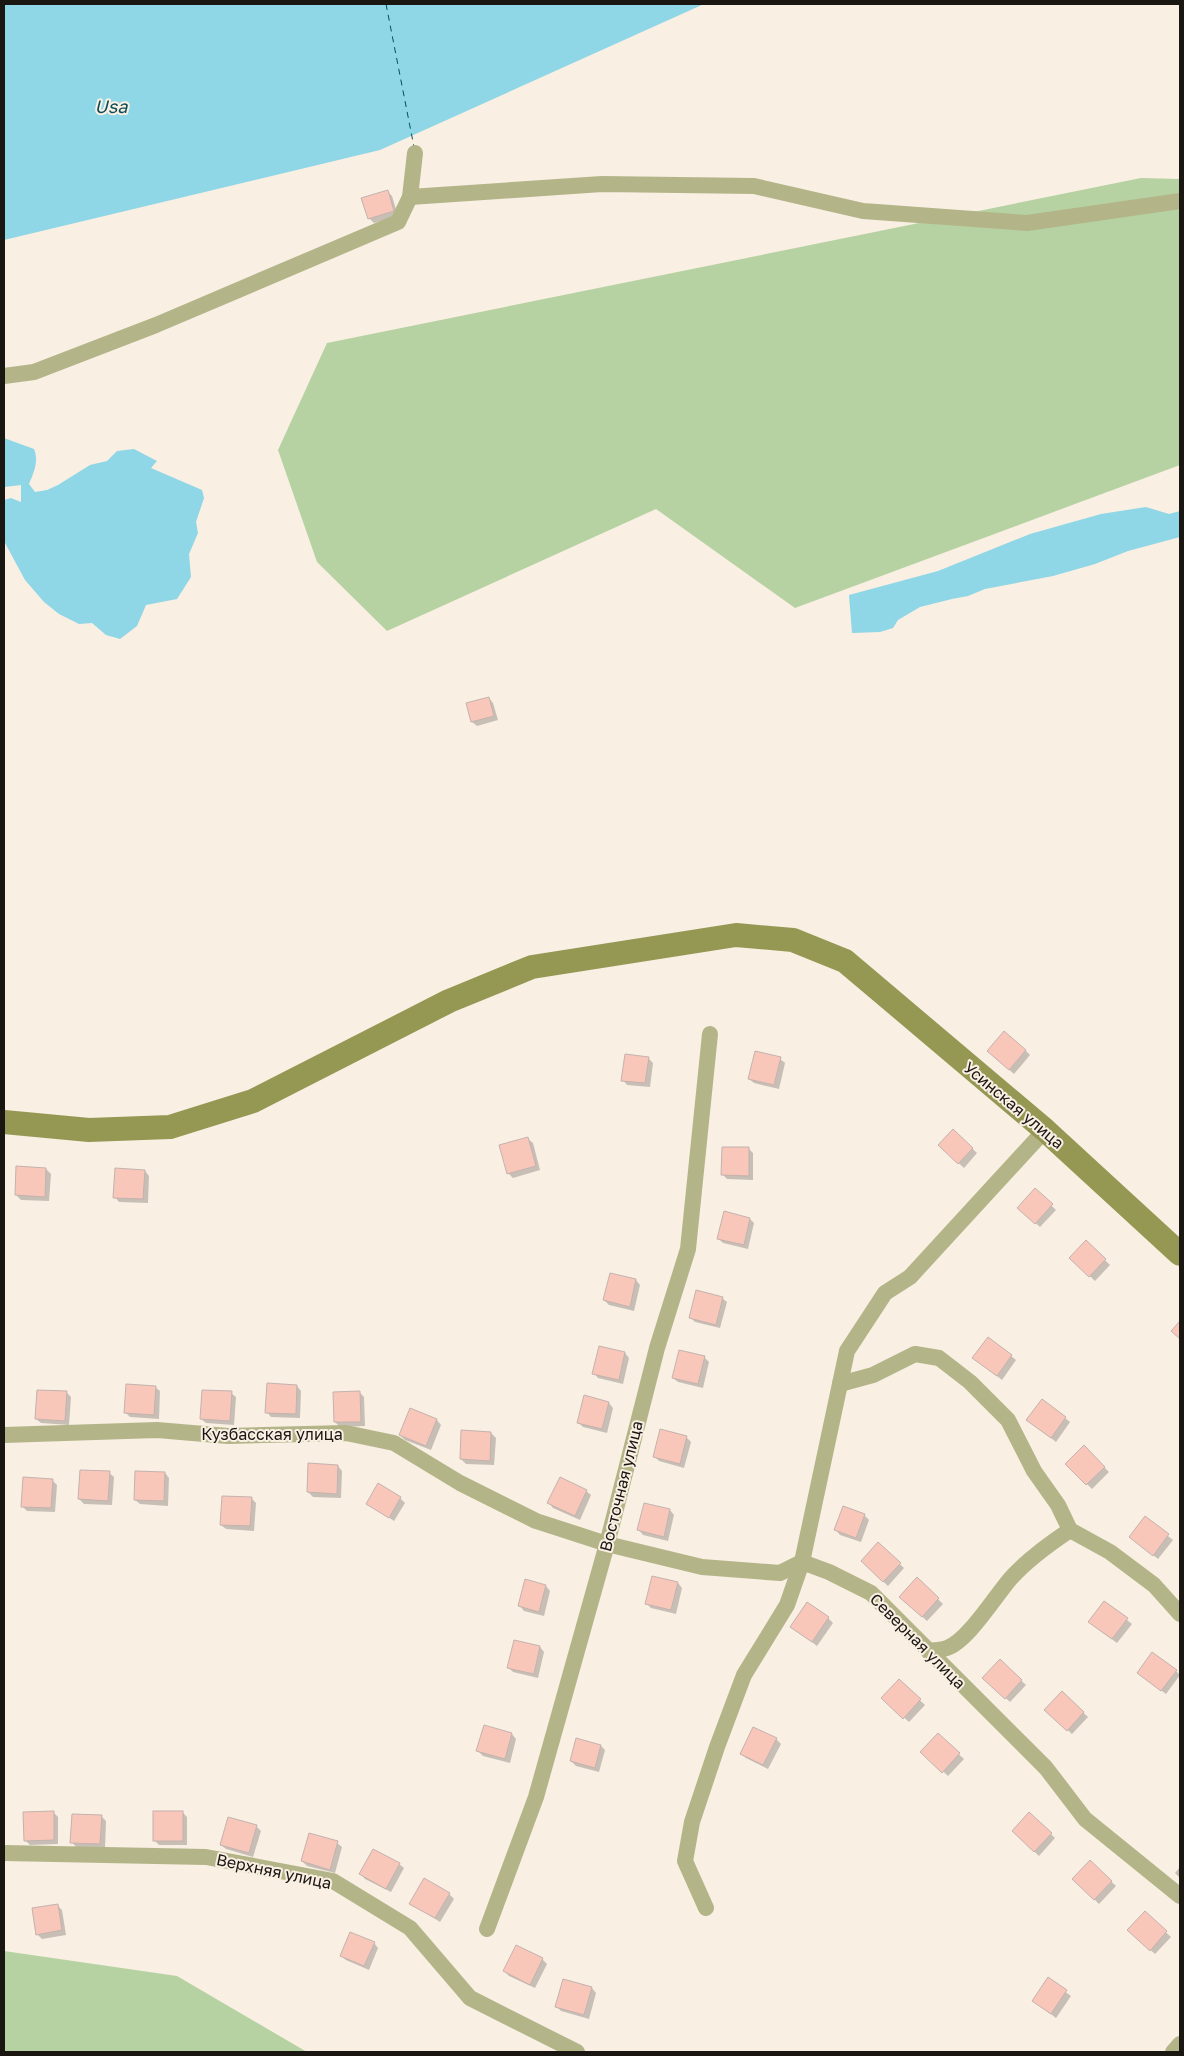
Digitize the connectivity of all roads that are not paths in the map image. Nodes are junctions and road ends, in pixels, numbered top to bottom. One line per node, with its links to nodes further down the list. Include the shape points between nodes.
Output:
1 (415, 152): 2 (street)
2 (410, 197): 3 (street, via 602,184 754,186 863,211 1027,223); 4 (street, via 398,222 34,372)
3 (1180, 201)
4 (4, 376)
5 (710, 1034): 12 (street, Восточная улица, via 688,1249 657,1348)
6 (4, 1122): 7 (street, Усинская улица, via 89,1130 170,1127 253,1101 449,1001 532,968 736,935 793,940 845,961)
7 (1045, 1130): 8 (street, Усинская улица); 9 (street, via 910,1277 885,1293 847,1351)
8 (1180, 1254)
9 (840, 1384): 11 (street, via 873,1375 915,1354 939,1358 970,1382 1008,1420); 13 (street)
10 (4, 1435): 12 (street, Кузбасская улица, via 157,1430 228,1436 346,1434 394,1443 460,1483 536,1521)
11 (1070, 1530): 14 (street, via 1110,1552 1154,1585); 15 (street, via 1011,1578 964,1636 948,1648)
12 (607, 1544): 13 (street, Кузбасская улица, via 702,1567 780,1573); 19 (street, Восточная улица, via 536,1797)
13 (802, 1562): 15 (street, Северная улица, via 871,1592); 18 (street, via 787,1605 744,1675 692,1822 685,1861)
14 (1180, 1614)
15 (928, 1651): 17 (street, Северная улица, via 1046,1768 1085,1819)
16 (4, 1853): 21 (street, Верхняя улица, via 206,1856 334,1881 410,1928 470,1998)
17 (1180, 1896)
18 (706, 1908)
19 (487, 1929)
20 (1180, 2044): 22 (street)
21 (577, 2052)
22 (1173, 2052)

